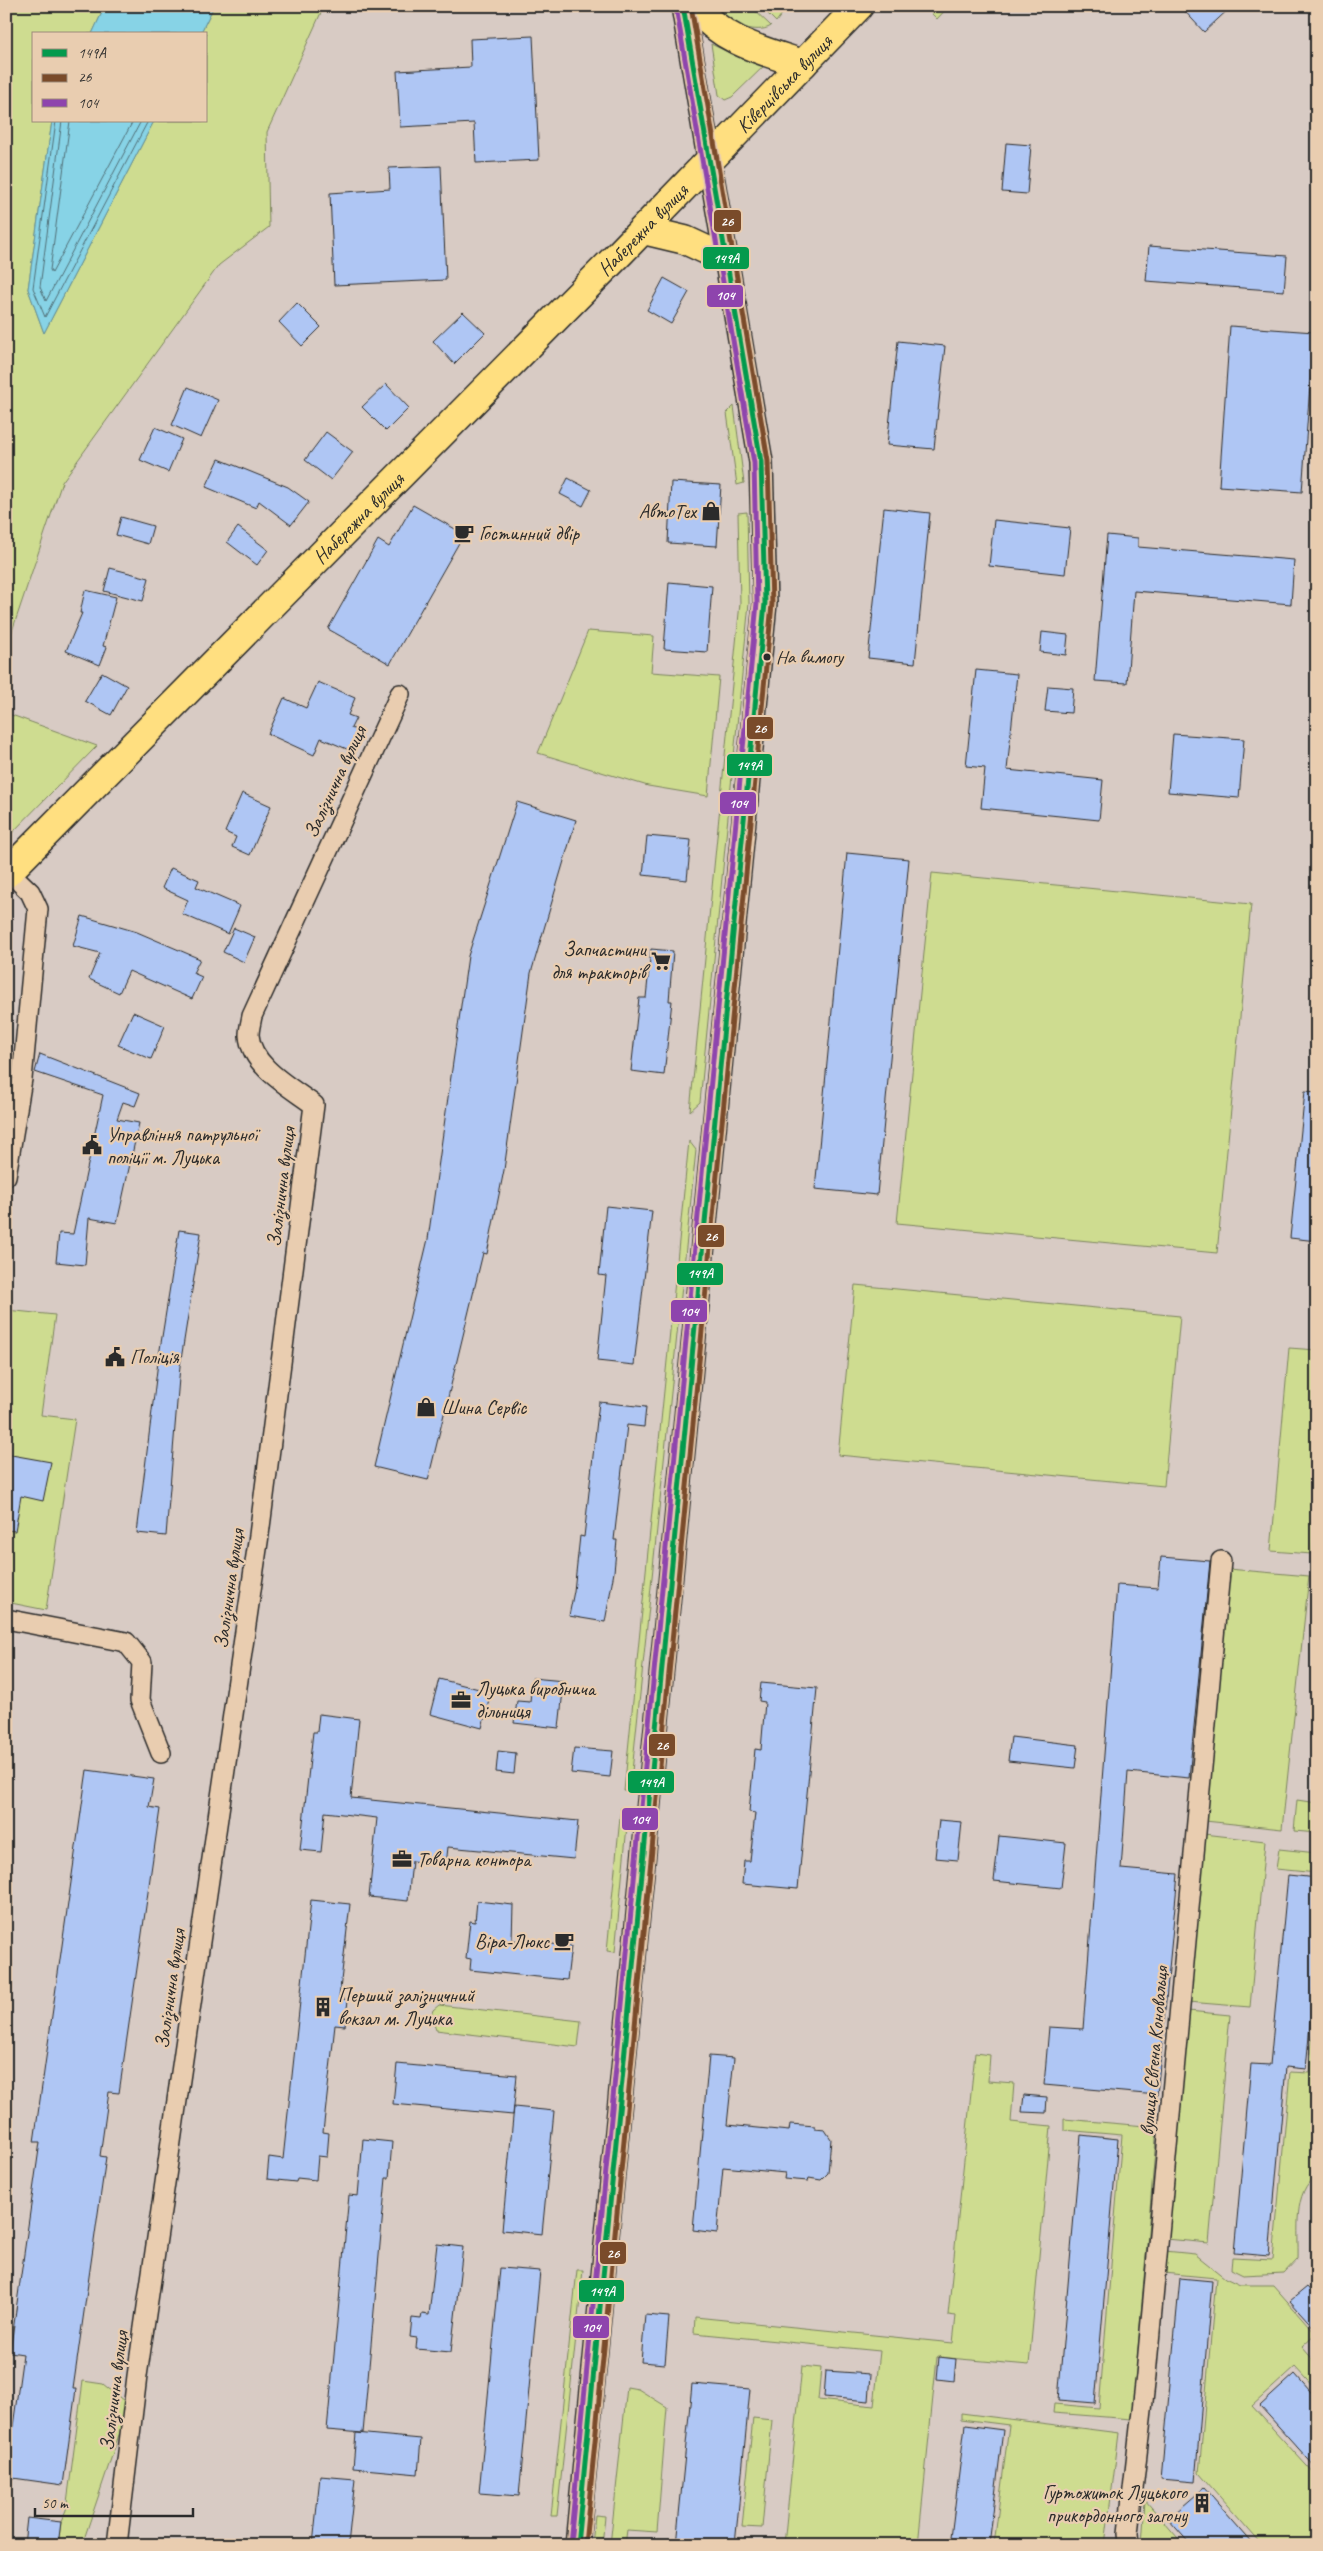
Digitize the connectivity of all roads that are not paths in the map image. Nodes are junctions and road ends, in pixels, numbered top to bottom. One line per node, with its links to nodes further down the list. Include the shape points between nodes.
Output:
1 (683, 6): 5 (street)
2 (694, 6): 4 (main road, via 710,24 730,38)
3 (859, 6): 4 (main road, Ківерцівська вулиця)
4 (804, 64): 5 (main road, Ківерцівська вулиця)
5 (709, 160): 6 (main road, Набережна вулиця); 7 (street)
6 (643, 230): 7 (main road, via 685,240); 9 (main road, Набережна вулиця)
7 (726, 259): 15 (street, via 761,462 765,603)
8 (400, 694): 14 (street, Залізнична вулиця, via 252,1016 249,1036 254,1052 264,1066 314,1105 259,1535 147,2308)
9 (7, 872): 10 (street, via 30,892 38,909 22,1079)
10 (6, 1176)
11 (1221, 1561): 16 (street, вулиця Євгена Коновальця)
12 (6, 1618): 13 (street, via 126,1642 142,1662 140,1700)
13 (161, 1753)
14 (117, 2545)
15 (577, 2545)
16 (1129, 2545)

